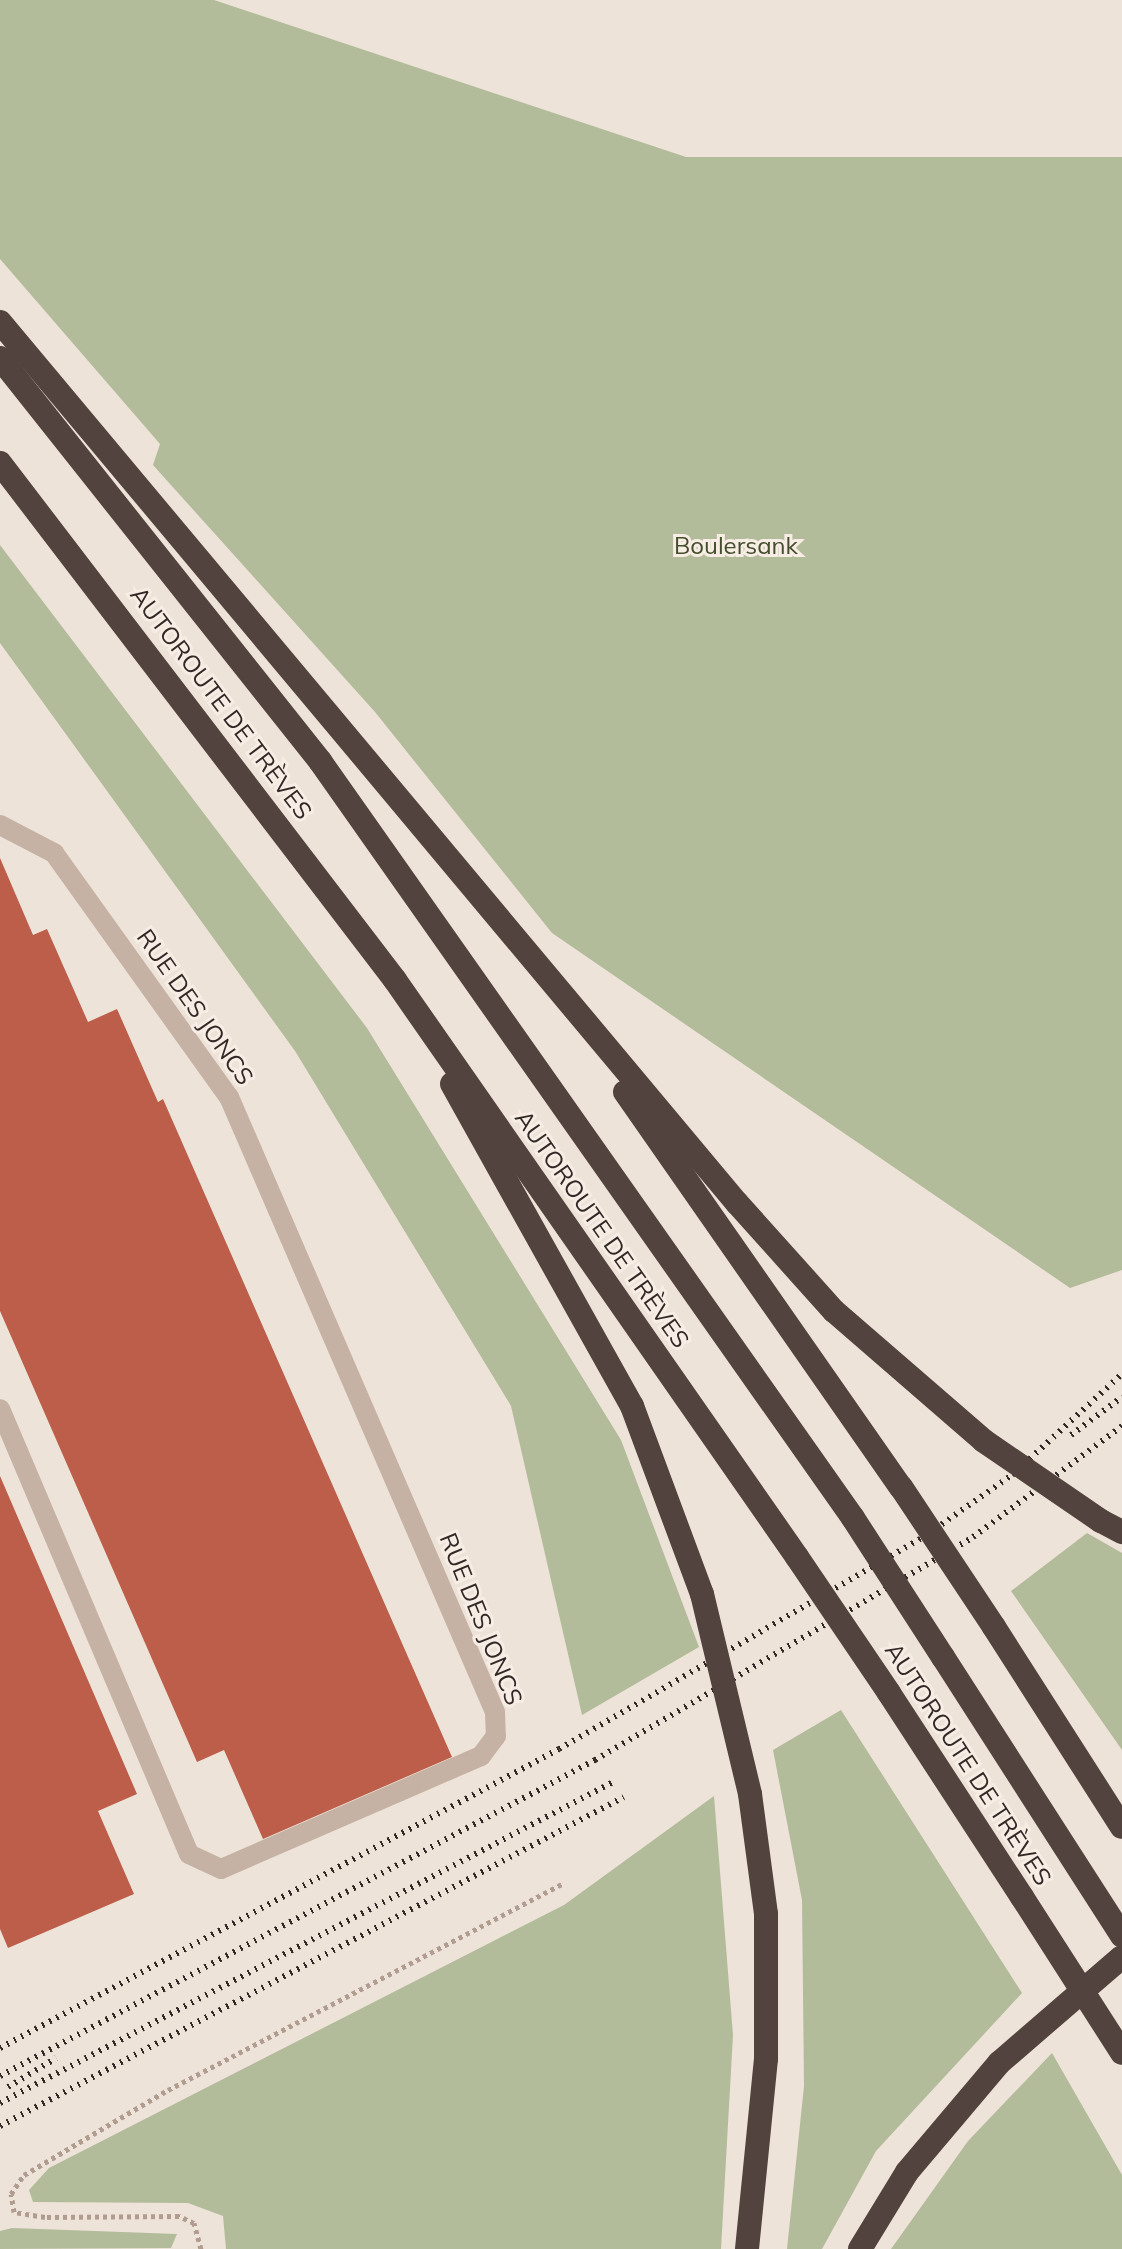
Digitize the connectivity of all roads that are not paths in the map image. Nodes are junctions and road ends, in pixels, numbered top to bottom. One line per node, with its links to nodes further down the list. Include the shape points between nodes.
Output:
1 (0, 322): 5 (highway)
2 (0, 358): 10 (highway, AUTOROUTE DE TRÈVES, bridge, via 330,774 853,1518)
3 (0, 463): 6 (highway, AUTOROUTE DE TRÈVES)
4 (0, 825): 7 (street, RUE DES JONCS, via 54,853 229,1097 495,1712 496,1736 481,1756 221,1869 189,1854)
5 (536, 966): 8 (highway, bridge, via 834,1311 984,1441); 9 (highway, bridge, via 901,1487)
6 (395, 980): 12 (highway, AUTOROUTE DE TRÈVES, bridge, via 797,1557); 13 (highway, bridge, via 632,1406 702,1594 750,1794 766,1914 766,2059)
7 (0, 1409)
8 (1112, 1526)
9 (1122, 1827)
10 (1122, 1936)
11 (1122, 1957): 14 (highway, via 999,2063 907,2172)
12 (1122, 2053)
13 (747, 2249)
14 (860, 2249)

